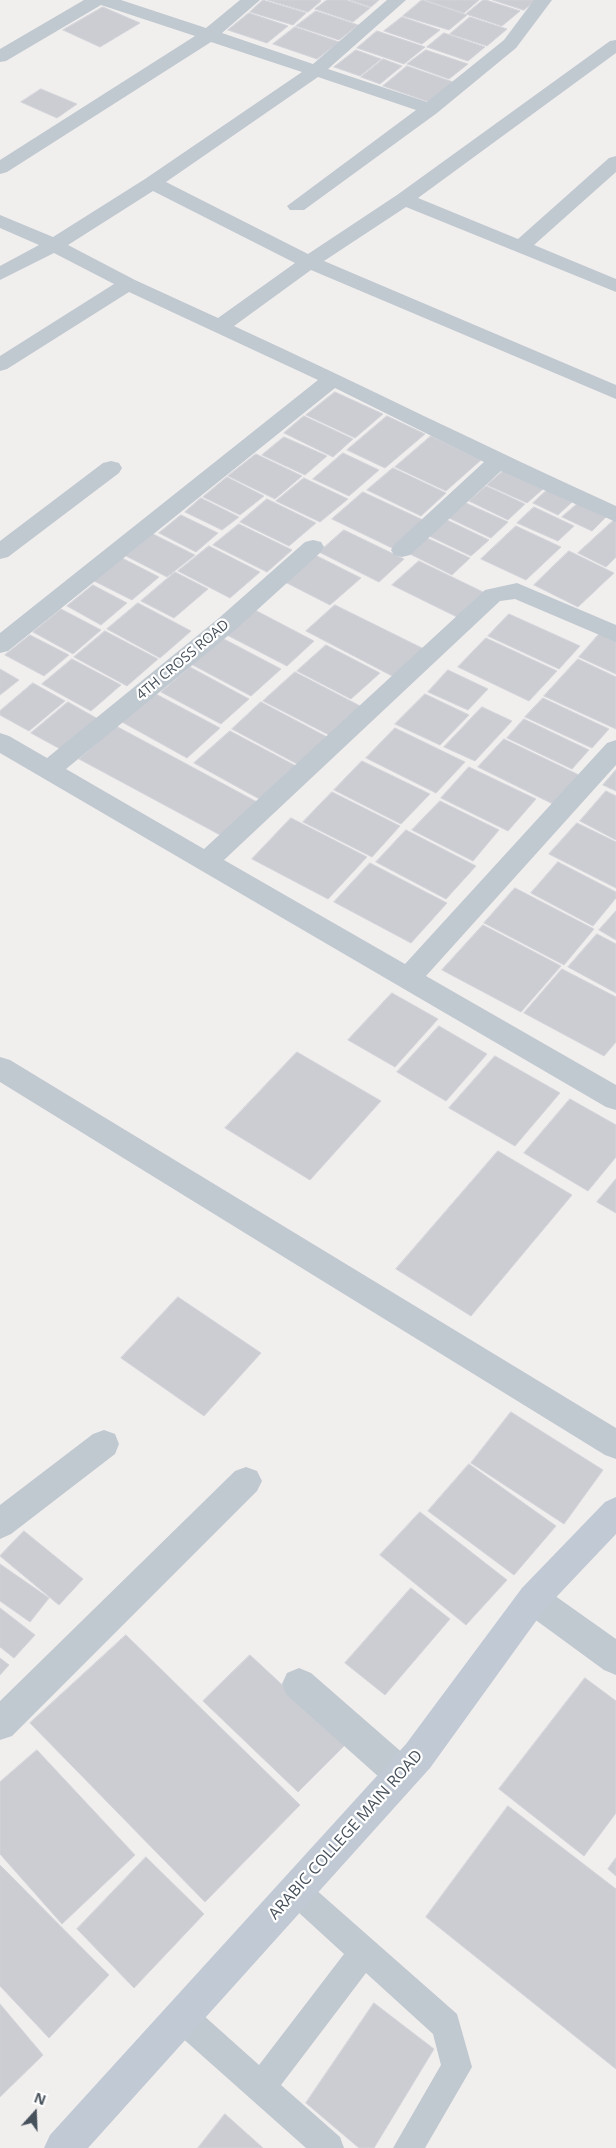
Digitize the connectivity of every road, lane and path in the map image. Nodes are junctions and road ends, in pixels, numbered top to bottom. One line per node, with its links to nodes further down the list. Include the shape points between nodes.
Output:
1 (96, 0): 8 (street)
2 (104, 0): 6 (street)
3 (251, 0): 6 (street)
4 (397, 0): 9 (street)
5 (543, 0): 10 (street, via 510,44)
6 (208, 35): 9 (street); 12 (street)
7 (616, 45): 14 (street)
8 (0, 57)
9 (315, 70): 10 (street); 13 (street)
10 (430, 109): 15 (street)
11 (616, 162): 18 (street)
12 (0, 168)
13 (152, 183): 17 (street); 19 (street)
14 (404, 199): 18 (street); 19 (street)
15 (297, 206)
16 (0, 221): 17 (street)
17 (54, 245): 20 (street); 21 (street)
18 (521, 246): 22 (street)
19 (309, 262): 23 (street); 26 (street)
20 (0, 274)
21 (128, 284): 23 (street); 24 (street)
22 (616, 286)
23 (219, 327): 25 (street)
24 (0, 365)
25 (333, 379): 27 (street); 34 (street)
26 (616, 392)
27 (498, 461): 29 (street); 31 (street)
28 (111, 468): 32 (street)
29 (616, 514)
30 (313, 547): 37 (street, 4TH CROSS ROAD, via 227,624)
31 (402, 550)
32 (0, 552)
33 (616, 634): 38 (street, via 517,591 492,596)
34 (0, 646)
35 (0, 742): 37 (street)
36 (616, 749): 39 (street)
37 (49, 770): 38 (street)
38 (206, 862): 39 (street)
39 (408, 979): 41 (street)
40 (0, 1068): 43 (street)
41 (612, 1090)
42 (104, 1444): 46 (street)
43 (616, 1445)
44 (246, 1481): 50 (street)
45 (616, 1512): 47 (main road, ARABIC COLLEGE MAIN ROAD)
46 (0, 1524)
47 (533, 1599): 48 (street); 51 (main road, ARABIC COLLEGE MAIN ROAD, via 418,1756)
48 (616, 1659)
49 (299, 1684): 51 (street)
50 (0, 1724)
51 (401, 1774): 52 (main road, ARABIC COLLEGE MAIN ROAD)
52 (296, 1891): 53 (lane); 54 (main road, ARABIC COLLEGE MAIN ROAD)
53 (364, 1952): 55 (lane); 58 (lane, via 446,2025 457,2067)
54 (182, 2017): 55 (lane); 56 (main road, ARABIC COLLEGE MAIN ROAD)
55 (261, 2087): 57 (lane)
56 (63, 2148)
57 (329, 2148)
58 (408, 2148)

